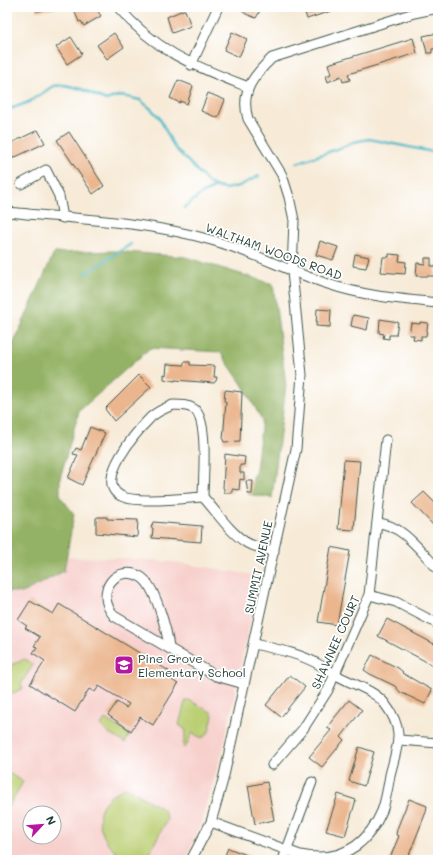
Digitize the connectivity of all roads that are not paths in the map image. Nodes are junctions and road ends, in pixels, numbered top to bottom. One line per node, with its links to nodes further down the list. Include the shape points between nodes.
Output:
1 (118, 7): 4 (street, via 156,44)
2 (218, 7): 4 (street)
3 (438, 8): 5 (street, via 414,13 272,58 258,71)
4 (191, 65): 5 (street)
5 (248, 88): 9 (street, SUMMIT AVENUE, via 248,119 276,165 289,197 294,220)
6 (21, 184): 8 (street, via 46,170 59,196)
7 (7, 212): 8 (street, WALTHAM WOODS ROAD)
8 (64, 218): 9 (street, WALTHAM WOODS ROAD, via 169,229 233,246)
9 (292, 271): 10 (street, WALTHAM WOODS ROAD, via 350,291 393,299); 14 (street, SUMMIT AVENUE, via 302,374 300,413 296,449)
10 (438, 303)
11 (386, 440): 13 (street, SHAWNEE COURT)
12 (203, 497): 12 (street, via 204,441 200,416 194,409 173,405 152,417 122,452 112,478 114,488 120,496 135,499); 14 (street, via 241,539 254,546)
13 (376, 523): 15 (street, via 387,524 399,531); 16 (street, SHAWNEE COURT)
14 (274, 551): 18 (street, SUMMIT AVENUE)
15 (438, 569)
16 (369, 595): 17 (street, via 396,602); 20 (street, SHAWNEE COURT)
17 (438, 624)
18 (254, 644): 20 (street, via 300,656); 21 (street, SUMMIT AVENUE)
19 (169, 647): 19 (street, via 167,632 146,581 134,574 126,574 113,580 108,585 105,598 114,616); 21 (street, via 216,676)
20 (334, 674): 22 (street, via 376,695 384,703 398,728); 24 (street, SHAWNEE COURT, via 314,715)
21 (244, 684): 26 (street, SUMMIT AVENUE)
22 (399, 740): 23 (street); 28 (street, via 382,809 376,823 356,846)
23 (438, 743)
24 (272, 765)
25 (312, 782): 27 (street)
26 (211, 822): 27 (street); 29 (street, SUMMIT AVENUE)
27 (286, 850): 28 (street); 30 (street)
28 (326, 859)
29 (191, 860)
30 (283, 860)

